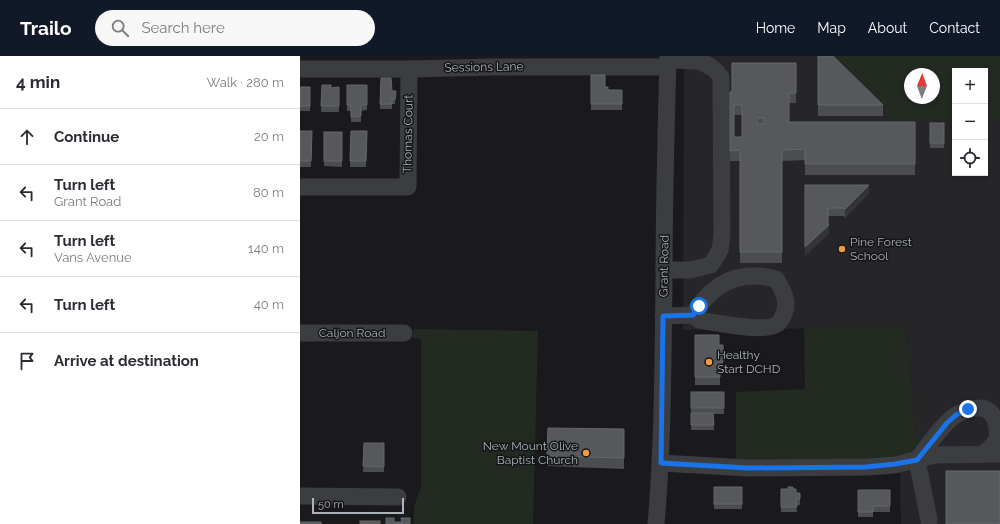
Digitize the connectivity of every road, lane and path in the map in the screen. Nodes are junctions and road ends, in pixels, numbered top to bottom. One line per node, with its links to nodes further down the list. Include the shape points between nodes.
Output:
1 (668, 61): 3 (street, Sessions Lane); 5 (street, Grant Road); 5 (street, Sessions Lane, via 700,61 714,68 721,77 722,236 720,250 711,265 690,270)
2 (300, 69): 3 (street, Sessions Lane)
3 (409, 69): 4 (street, Thomas Court, via 408,187)
4 (300, 187)
5 (664, 270): 7 (street, Grant Road)
6 (693, 315): 6 (street, via 707,297 724,283 744,276 776,279 786,298 786,309 782,318 772,326 744,327 699,320); 7 (street)
7 (663, 316): 14 (street, Grant Road)
8 (300, 333): 9 (street, Caljon Road)
9 (404, 333)
10 (999, 421): 11 (street, via 996,442); 13 (street, via 992,413 981,407 968,409 947,423)
11 (983, 454): 12 (street); 13 (street, via 935,455)
12 (1000, 454)
13 (917, 460): 14 (street, via 866,467 748,468); 17 (street)
14 (661, 463): 18 (street, Grant Road)
15 (300, 496): 16 (street)
16 (398, 496)
17 (929, 520)
18 (656, 524)

